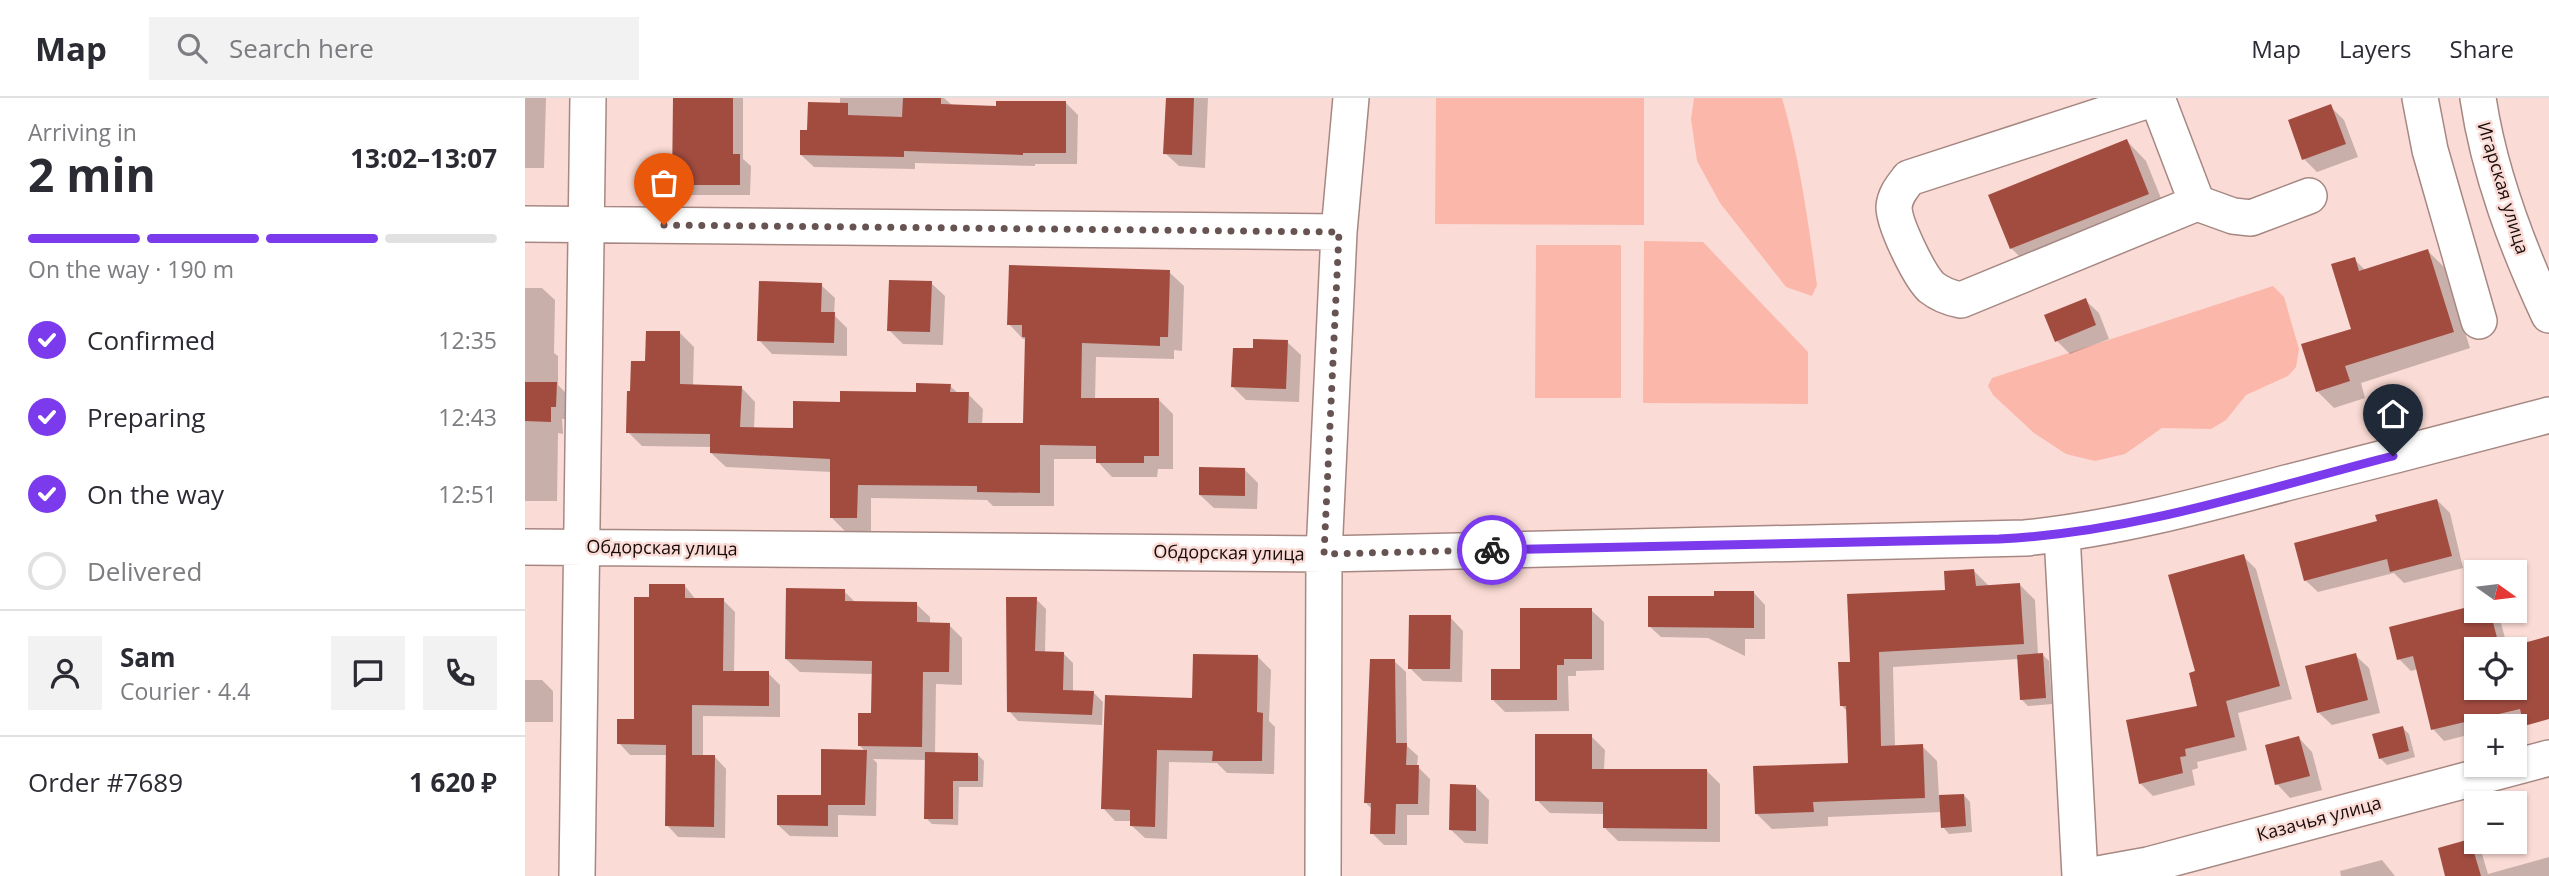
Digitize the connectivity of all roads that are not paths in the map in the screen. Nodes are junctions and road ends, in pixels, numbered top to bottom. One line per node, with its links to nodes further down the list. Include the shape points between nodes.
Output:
1 (588, 98): 9 (street)
2 (1351, 98): 10 (street)
3 (2156, 98): 7 (street); 7 (street, via 1909,178 1894,204 1895,218 1923,278 1945,297 1961,300)
4 (2420, 98): 12 (street)
5 (2478, 98): 11 (street, Игарская улица, via 2507,212)
6 (2309, 196): 7 (street, via 2252,218)
7 (2197, 203)
8 (525, 224): 9 (street)
9 (587, 224): 10 (street); 16 (street)
10 (1339, 232): 17 (street)
11 (2549, 315)
12 (2479, 321)
13 (2549, 415): 14 (street, Обдорская улица, via 2210,503)
14 (2062, 534): 17 (street, Обдорская улица); 21 (street)
15 (525, 547): 16 (street, Обдорская улица)
16 (582, 547): 17 (street, Обдорская улица); 19 (street)
17 (1324, 554): 20 (street)
18 (2549, 758): 22 (street, Казачья улица)
19 (577, 876)
20 (1323, 876)
21 (2080, 876)
22 (2087, 876)

